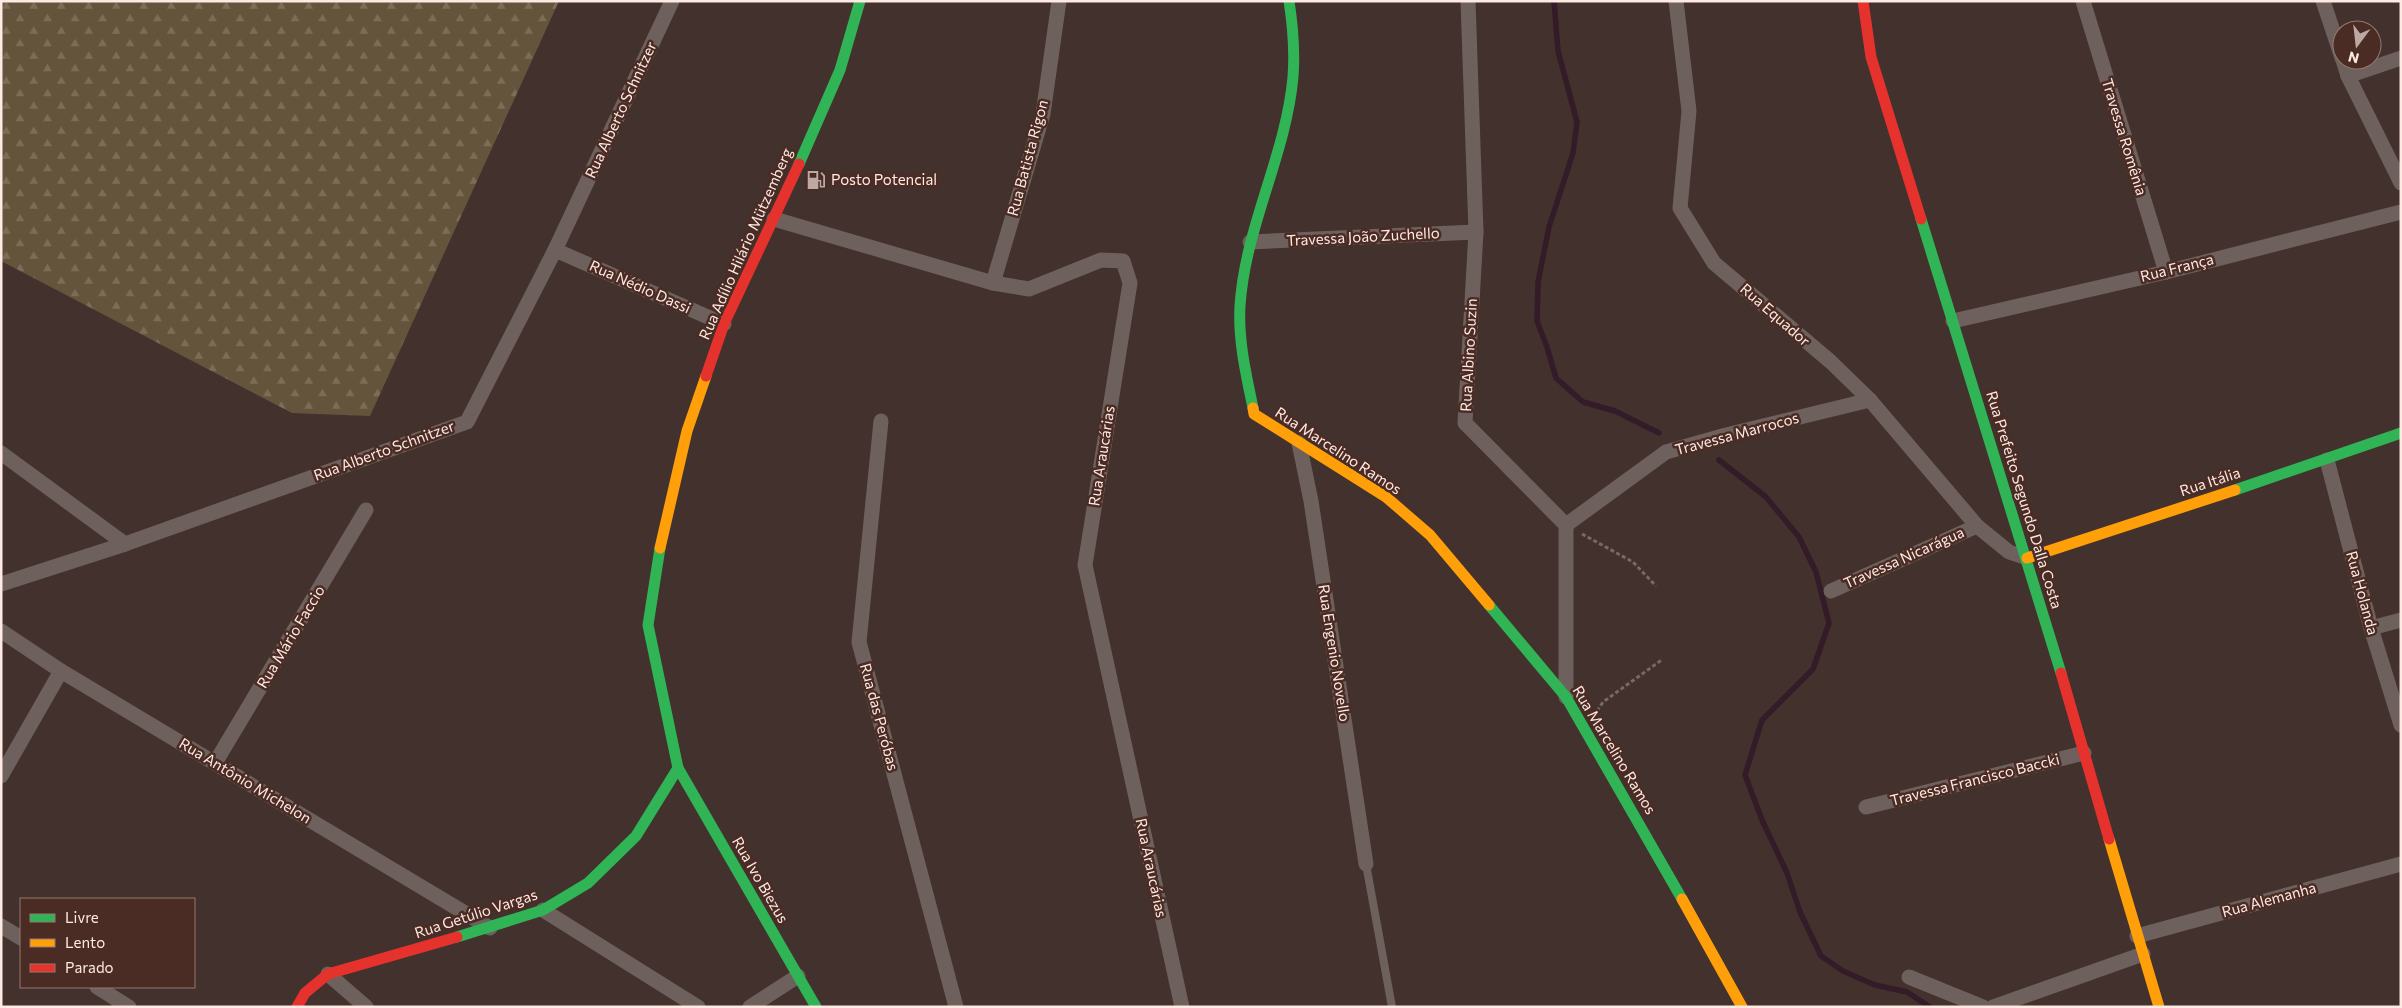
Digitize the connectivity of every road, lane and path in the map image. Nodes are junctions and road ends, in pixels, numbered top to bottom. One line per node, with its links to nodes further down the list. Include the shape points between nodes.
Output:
1 (672, 1): 19 (street, Rua Alberto Schnitzer)
2 (860, 1): 16 (main road, Rua Adílio Hilário Mützemberg, via 840,70)
3 (1059, 1): 21 (street, Rua Batista Rigon, via 1042,114)
4 (1288, 1): 18 (main road, Rua Marcelino Ramos, via 1296,55 1284,121)
5 (1468, 1): 17 (street, Rua Albino Suzin)
6 (1676, 1): 24 (street, Rua Equador, via 1688,111 1680,208 1714,262 1831,362)
7 (1863, 1): 22 (main road, Rua Prefeito Segundo Dalla Costa, via 1871,58)
8 (2083, 1): 20 (street, Travessa Romênia)
9 (2323, 1): 10 (street)
10 (2332, 28)
11 (2401, 58): 13 (street)
12 (2346, 70): 13 (street)
13 (2348, 76): 14 (street)
14 (2401, 184)
15 (2401, 212): 20 (street, Rua França)
16 (774, 219): 21 (street, Rua Araucárias); 23 (main road, Rua Adílio Hilário Mützemberg)
17 (1476, 232): 18 (street, Travessa João Zuchello); 31 (street, Rua Albino Suzin, via 1464,423)
18 (1250, 242): 27 (main road, Rua Marcelino Ramos, via 1240,306 1244,364 1254,414)
19 (555, 250): 23 (street, Rua Nédio Dassi); 33 (street, Rua Alberto Schnitzer, via 467,422)
20 (2166, 272): 22 (street, Rua França)
21 (993, 283): 70 (street, Rua Araucárias, via 1028,289 1101,260 1123,261 1130,283 1085,565)
22 (1953, 321): 34 (main road, Rua Prefeito Segundo Dalla Costa)
23 (724, 324): 48 (main road, Rua Adílio Hilário Mützemberg, via 687,431 661,544 648,624)
24 (1870, 400): 31 (street, Travessa Marrocos, via 1666,452); 32 (street, Rua Equador)
25 (880, 421): 69 (street, Rua das Peróbas, via 859,642)
26 (2401, 433): 29 (main road, Rua Itália)
27 (1299, 443): 43 (main road, Rua Marcelino Ramos, via 1386,497 1430,535); 51 (street, Rua Engenio Novello, via 1311,501)
28 (1, 453): 33 (street)
29 (2326, 460): 34 (main road, Rua Itália); 39 (street, Rua Holanda)
30 (366, 510): 47 (street, Rua Mário Faccio)
31 (1566, 525): 36 (path, via 1633,562); 43 (street)
32 (1977, 526): 34 (street, Rua Equador, via 2009,552); 37 (street, Travessa Nicarágua)
33 (125, 544): 35 (street, Rua Alberto Schnitzer)
34 (2027, 558): 46 (main road, Rua Prefeito Segundo Dalla Costa)
35 (1, 584)
36 (1656, 586)
37 (1831, 590)
38 (2401, 620): 39 (street)
39 (2371, 628): 45 (street, Rua Holanda)
40 (1, 631): 42 (street, Rua Antônio Michelon)
41 (1663, 658): 44 (path, via 1603,702)
42 (61, 671): 47 (street, Rua Antônio Michelon); 49 (street)
43 (1566, 697): 72 (main road, Rua Marcelino Ramos)
44 (1594, 717)
45 (2401, 725)
46 (2084, 753): 50 (street, Travessa Francisco Baccki); 56 (main road, Rua Prefeito Segundo Dalla Costa)
47 (215, 763): 55 (street, Rua Antônio Michelon)
48 (678, 768): 53 (main road, Rua Getúlio Vargas, via 636,836 588,883); 60 (main road, Rua Ivo Biezus)
49 (1, 776)
50 (1866, 807)
51 (1366, 864): 71 (lane)
52 (2401, 864): 56 (street, Rua Alemanha)
53 (544, 910): 55 (main road, Rua Getúlio Vargas); 66 (street)
54 (1, 926): 57 (street)
55 (490, 928): 59 (main road, Rua Getúlio Vargas)
56 (2137, 936): 58 (main road, Rua Prefeito Segundo Dalla Costa)
57 (20, 937)
58 (2143, 954): 74 (street); 75 (main road, Rua Prefeito Segundo Dalla Costa)
59 (328, 974): 64 (main road, Rua Getúlio Vargas, via 305,993); 65 (street)
60 (798, 976): 67 (street); 68 (main road, Rua Ivo Biezus)
61 (1909, 976): 73 (street)
62 (99, 988): 63 (street)
63 (129, 1007)
64 (296, 1007)
65 (366, 1007)
66 (698, 1007)
67 (750, 1007)
68 (816, 1007)
69 (956, 1007)
70 (1182, 1007)
71 (1392, 1007)
72 (1742, 1007)
73 (1982, 1007)
74 (1993, 1007)
75 (2159, 1007)

